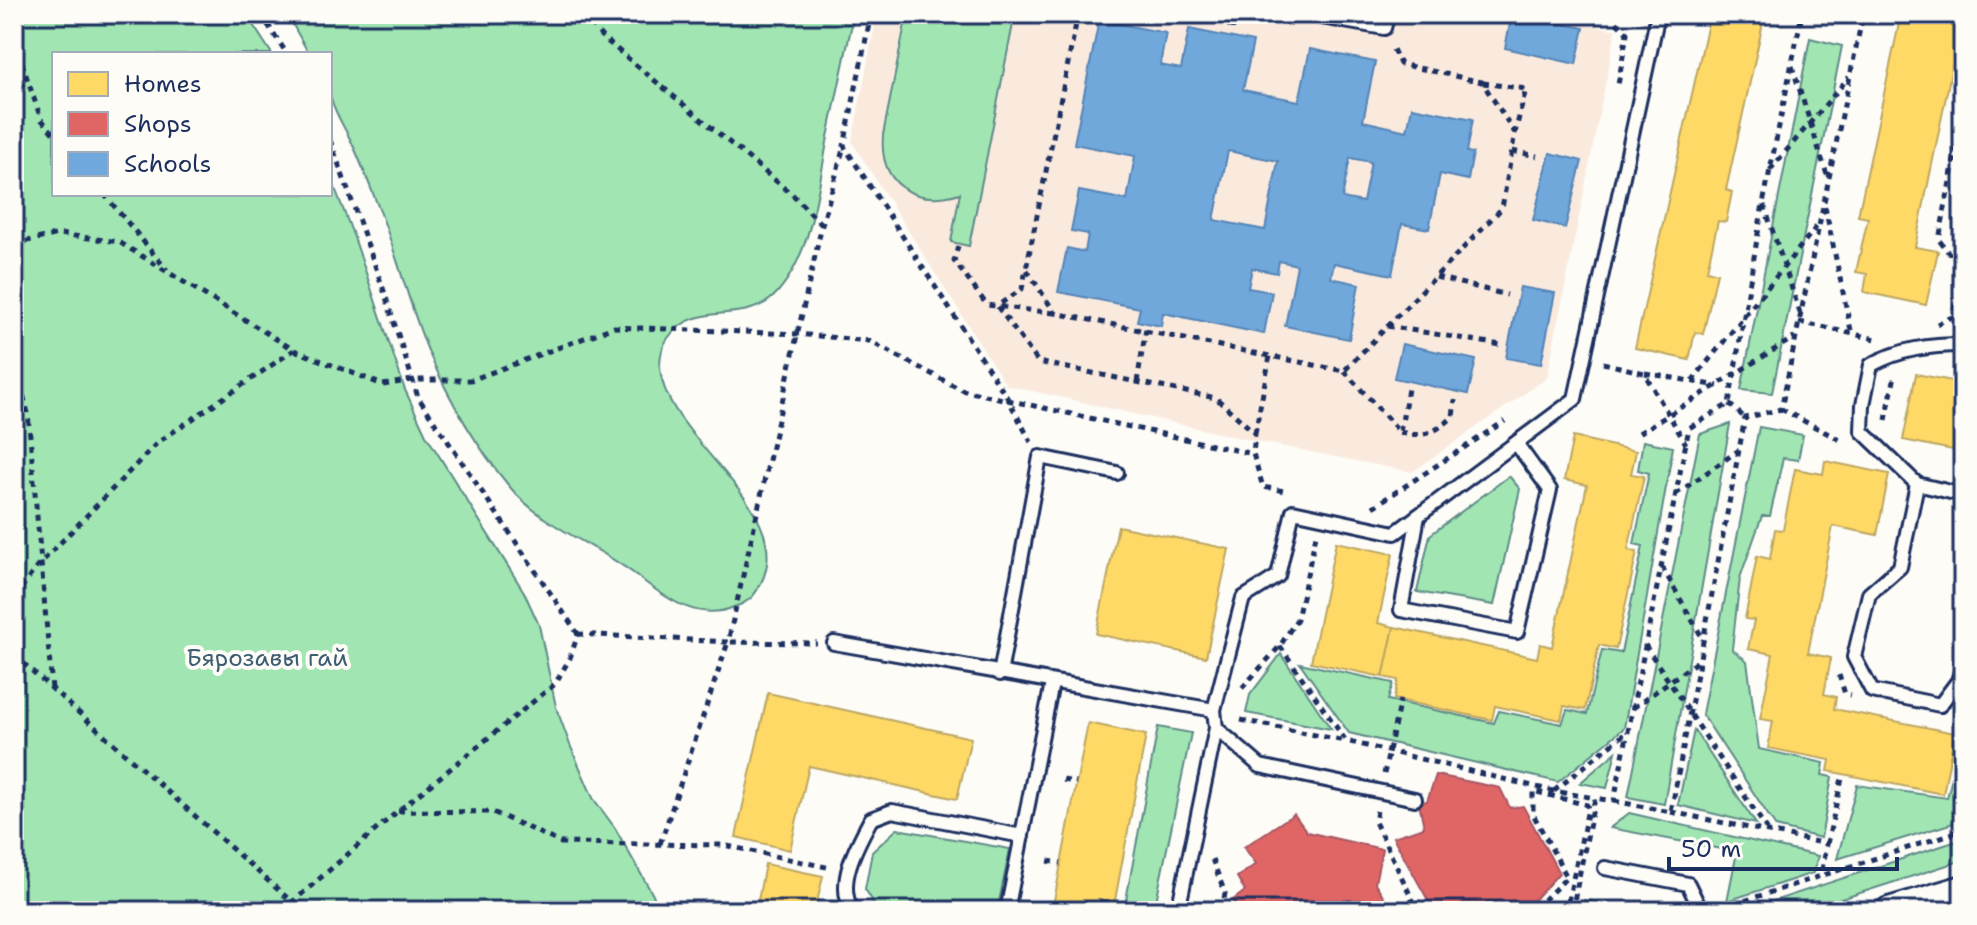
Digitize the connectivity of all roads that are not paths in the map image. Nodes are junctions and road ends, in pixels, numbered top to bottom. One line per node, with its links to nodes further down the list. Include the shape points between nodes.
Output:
1 (1304, 14): 2 (lane, via 1384,28)
2 (1388, 14)
3 (1658, 14): 6 (lane, via 1575,399)
4 (1963, 331): 5 (lane)
5 (1961, 345): 8 (lane, via 1890,354 1871,365 1862,431)
6 (1516, 443): 10 (lane); 10 (lane, via 1550,490 1517,632 1401,610)
7 (1117, 473): 13 (lane, via 1040,457)
8 (1917, 484): 9 (lane); 12 (lane, via 1900,567 1869,594 1854,657 1872,691 1940,705)
9 (1963, 495)
10 (1418, 516): 15 (lane, via 1395,533 1293,511 1278,576 1243,598)
11 (834, 643): 13 (lane)
12 (1963, 666)
13 (1000, 674): 14 (lane)
14 (1052, 683): 15 (lane); 18 (lane)
15 (1214, 710): 16 (lane)
16 (1216, 728): 17 (lane, via 1260,766); 23 (lane)
17 (1415, 799)
18 (1022, 836): 21 (lane, via 892,811 871,819 848,864 848,904); 22 (lane)
19 (1605, 868): 24 (lane, via 1688,884)
20 (1963, 889): 25 (street)
21 (853, 911)
22 (1007, 911)
23 (1178, 911)
24 (1701, 911)
25 (1889, 911)

